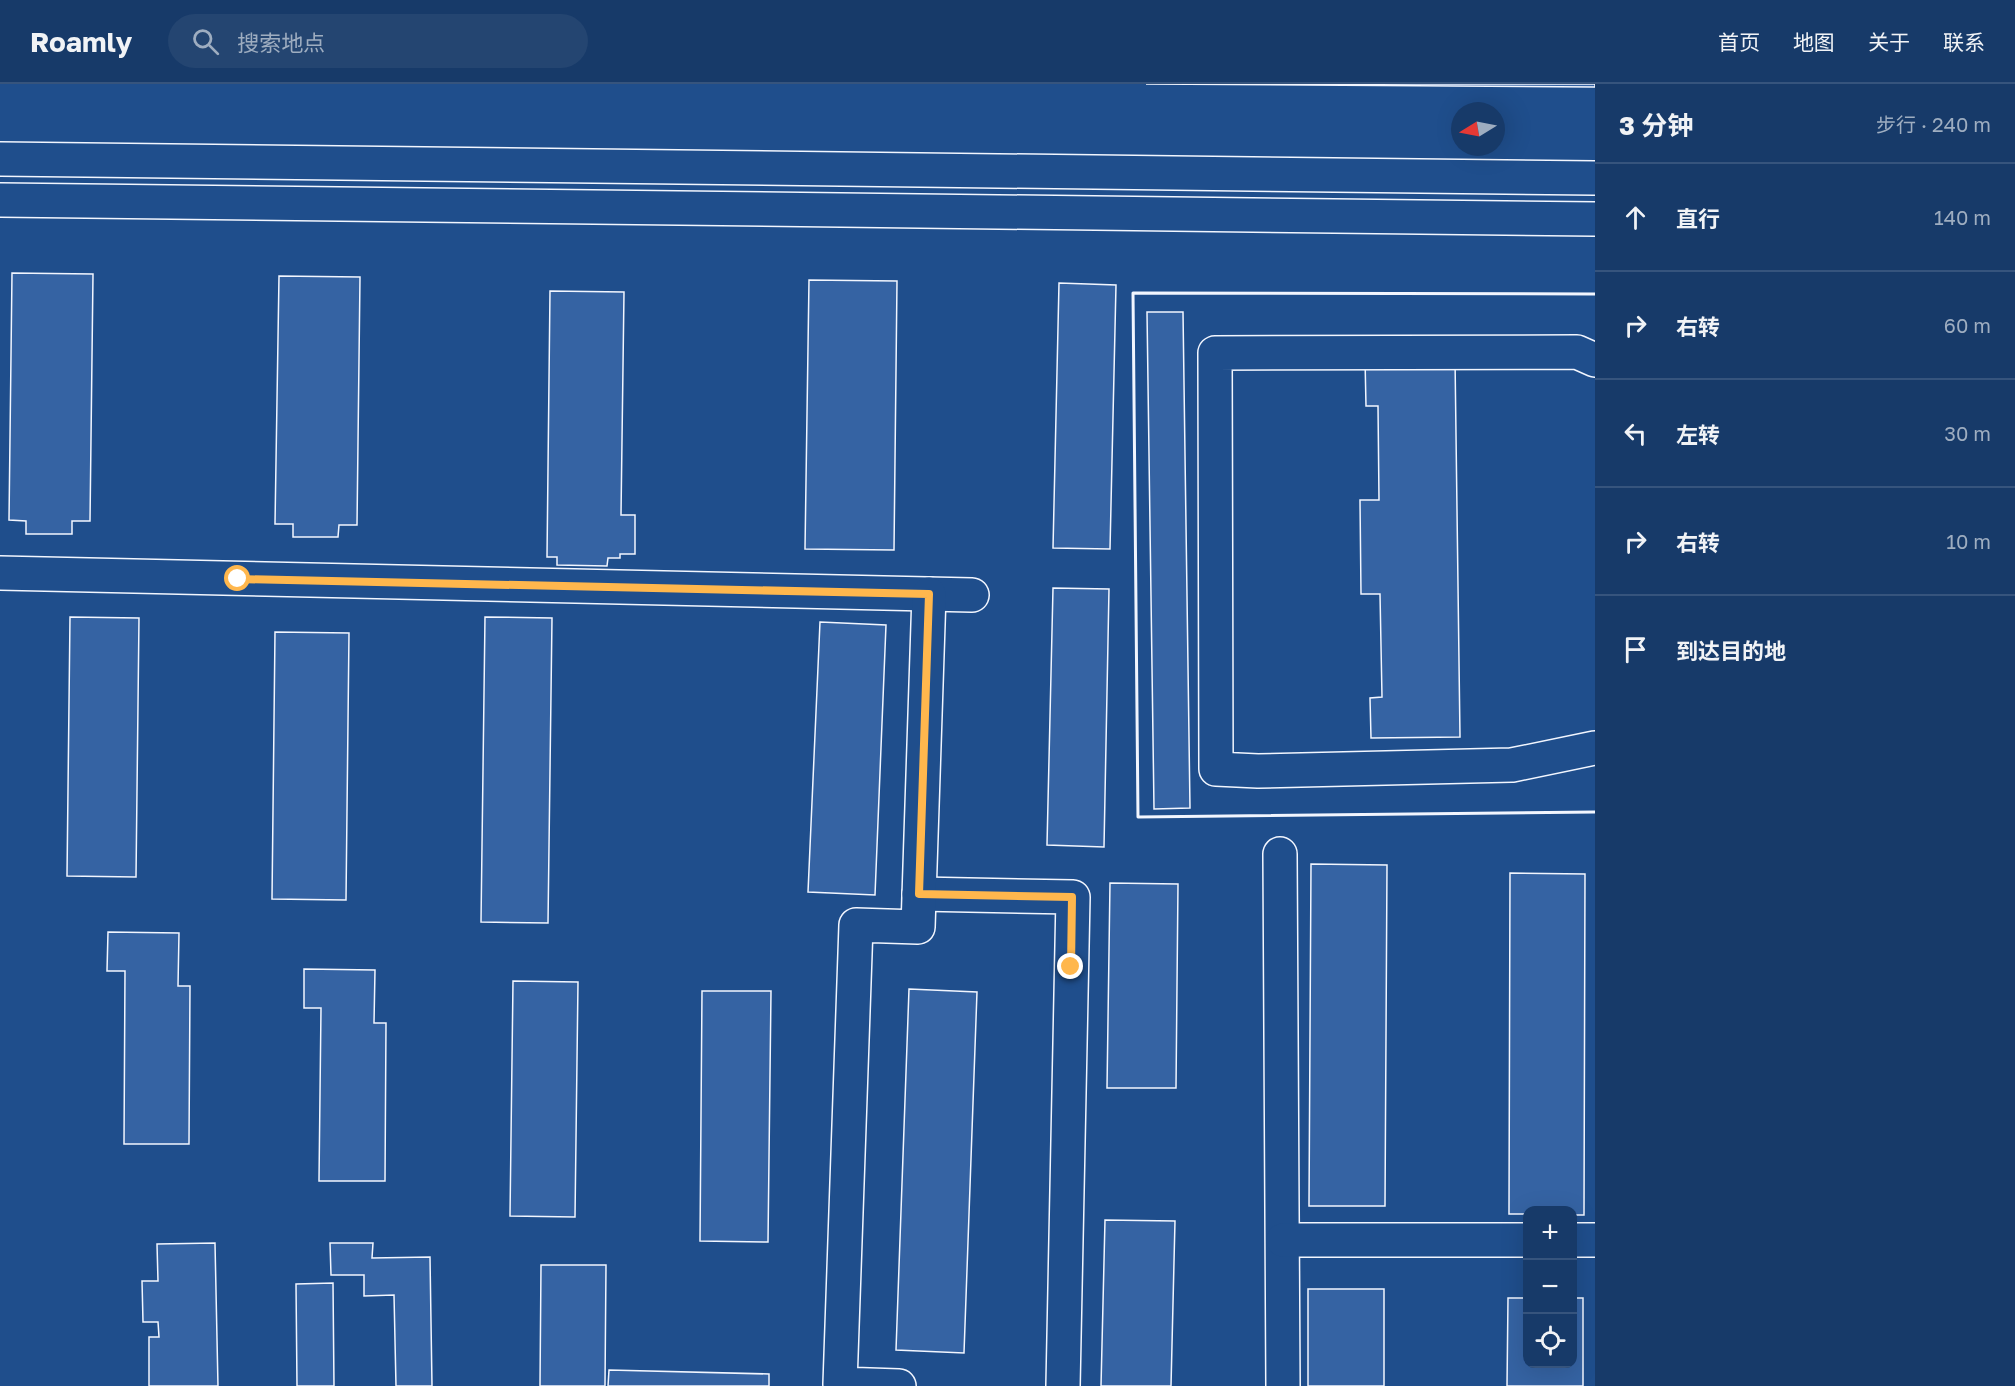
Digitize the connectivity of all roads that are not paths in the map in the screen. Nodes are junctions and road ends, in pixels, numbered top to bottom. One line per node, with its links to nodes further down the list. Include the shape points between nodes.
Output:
1 (0, 159): 2 (street)
2 (1595, 178)
3 (0, 200): 4 (street)
4 (1595, 219)
5 (1595, 360): 9 (street, via 1577,352 1215,353 1216,769 1512,765)
6 (0, 573): 7 (street)
7 (929, 594): 8 (street); 11 (street)
8 (972, 595)
9 (1595, 748)
10 (1280, 854): 12 (street)
11 (919, 894): 16 (street, via 918,927 856,925); 18 (street, via 1072,897)
12 (1283, 1239): 13 (street); 19 (street)
13 (1523, 1240)
14 (1577, 1240): 15 (street)
15 (1595, 1240)
16 (837, 1385): 17 (street)
17 (899, 1386)
18 (1063, 1386)
19 (1283, 1386)

